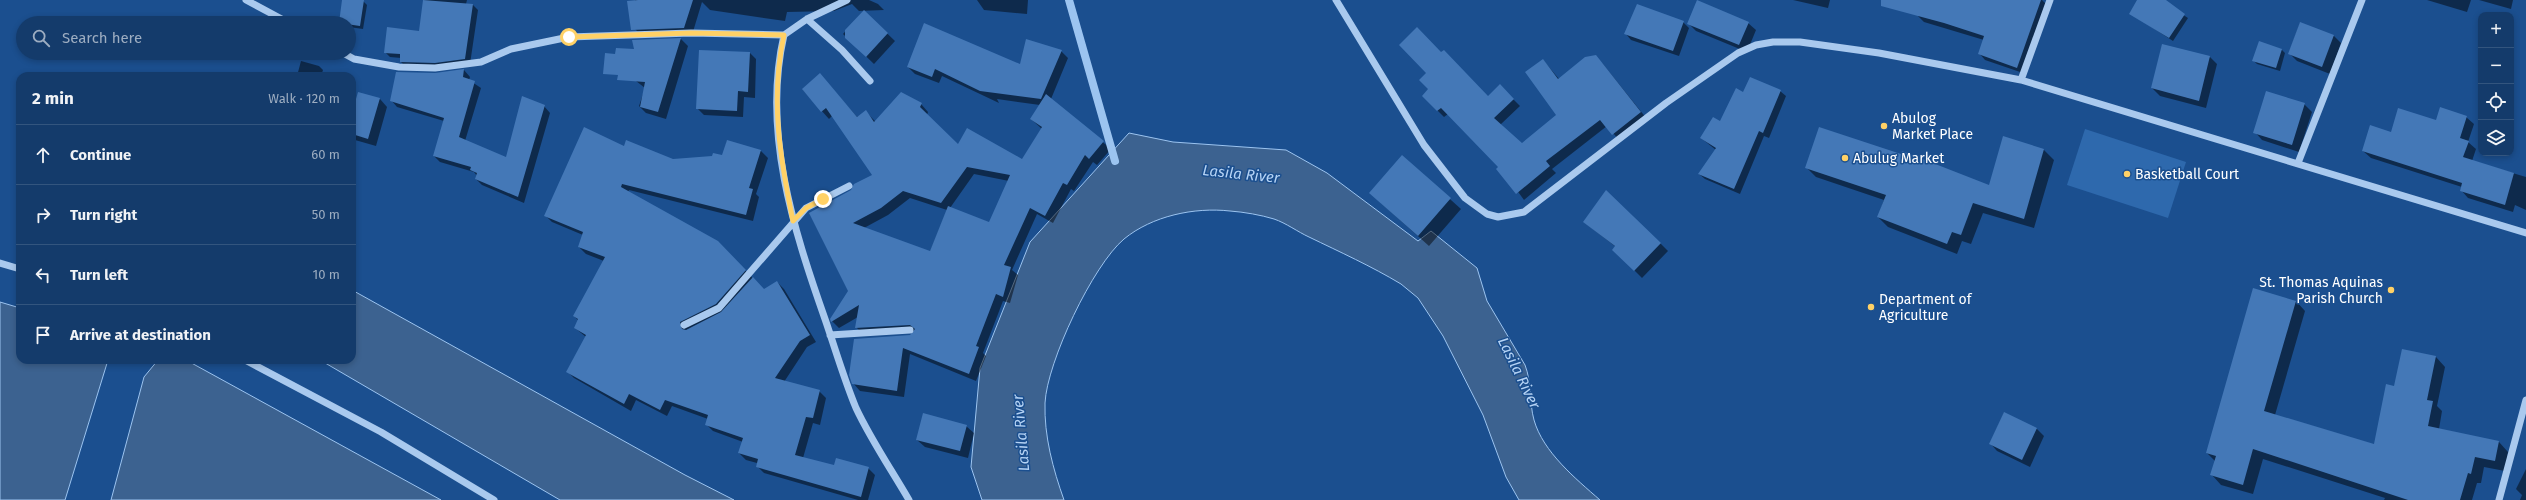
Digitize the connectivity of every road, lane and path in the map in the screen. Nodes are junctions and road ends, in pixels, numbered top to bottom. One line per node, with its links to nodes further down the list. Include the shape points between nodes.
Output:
1 (246, 0): 6 (street)
2 (847, 0): 7 (street)
3 (1336, 0): 10 (street, via 1424,145 1465,198 1487,214 1498,217 1524,212 1666,103 1738,53 1756,45 1800,42 1879,53)
4 (2050, 0): 10 (street)
5 (2362, 0): 12 (street)
6 (276, 16)
7 (807, 19): 8 (street); 11 (street, via 842,50)
8 (784, 35): 9 (street, via 691,33 569,37 511,49 481,62 435,68); 14 (street, via 777,65 776,110 782,167)
9 (356, 59)
10 (2021, 80): 12 (street)
11 (870, 82)
12 (2298, 163): 15 (street)
13 (849, 186): 14 (street, via 806,208)
14 (793, 221): 18 (street, via 720,308); 20 (street)
15 (2526, 233)
16 (0, 263): 17 (street)
17 (16, 268)
18 (684, 325)
19 (910, 330): 20 (street)
20 (830, 335): 24 (street, via 856,408)
21 (253, 364): 23 (street, via 381,432)
22 (2526, 400): 25 (street)
23 (494, 500)
24 (909, 500)
25 (2499, 500)

